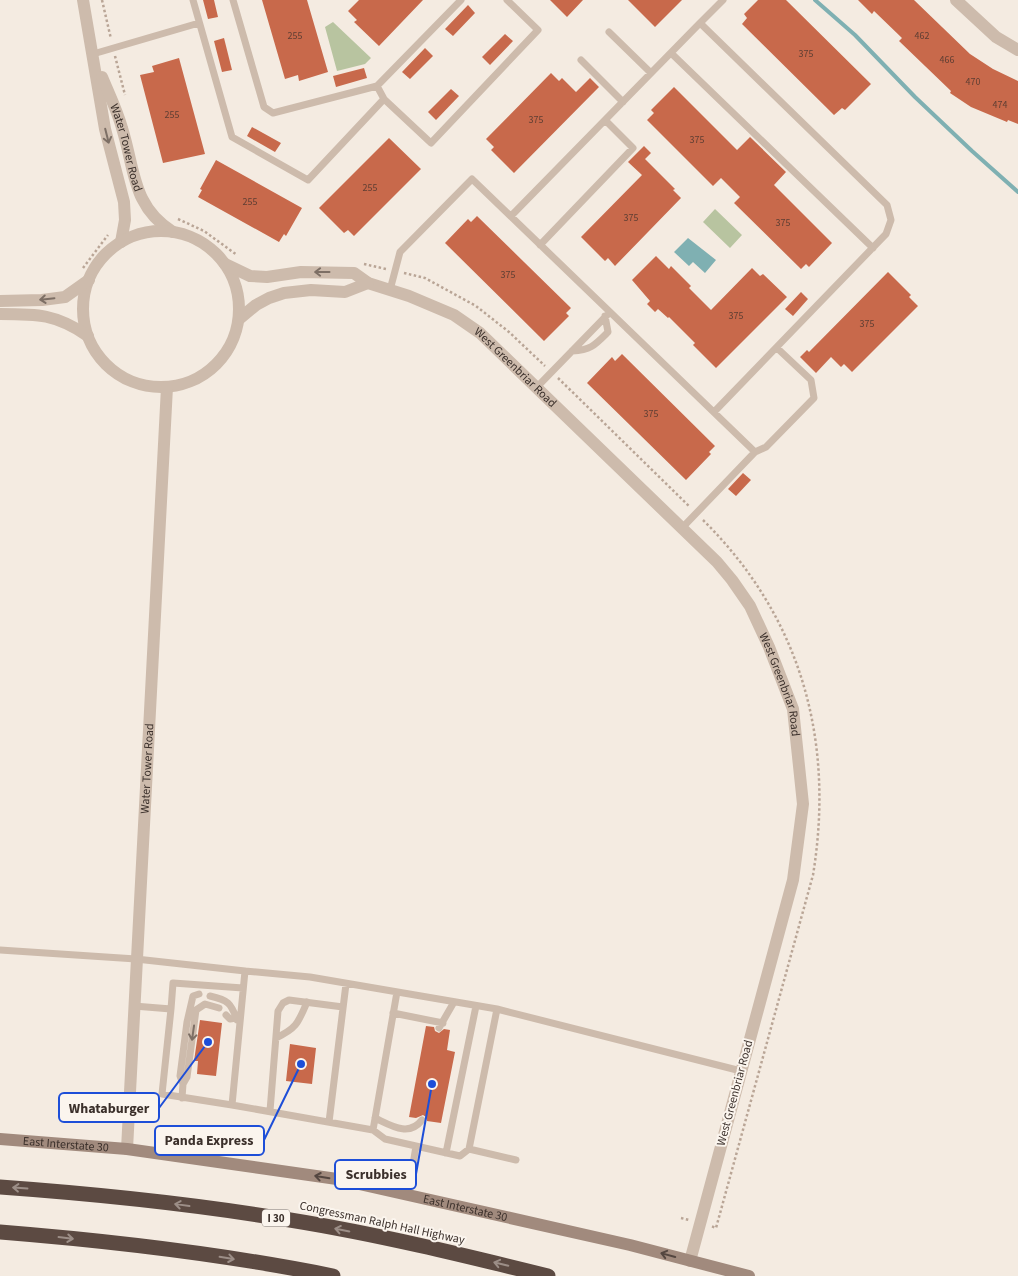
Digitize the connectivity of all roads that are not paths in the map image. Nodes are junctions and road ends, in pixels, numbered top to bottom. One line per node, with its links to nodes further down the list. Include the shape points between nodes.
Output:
1 (82, 0): 13 (street, Water Tower Road)
2 (193, 0): 8 (lane)
3 (233, 0): 16 (lane, via 264,107 273,113)
4 (461, 0): 16 (lane)
5 (507, 0): 17 (lane, via 538,30 431,143)
6 (723, 0): 9 (lane)
7 (956, 0): 11 (street, via 996,37)
8 (199, 24): 13 (lane); 17 (lane, via 232,137 308,180)
9 (700, 24): 12 (lane); 24 (lane, via 886,205 891,220 886,234)
10 (609, 32): 15 (lane)
11 (1018, 50)
12 (670, 53): 15 (lane); 24 (lane)
13 (93, 54): 21 (street, Water Tower Road, via 122,126 140,195 153,216); 22 (street, Water Tower Road, one-way to 22, via 124,202)
14 (581, 60): 18 (lane)
15 (651, 73): 18 (lane)
16 (377, 86): 17 (lane)
17 (384, 99)
18 (623, 102): 19 (lane)
19 (605, 120): 20 (lane); 23 (lane, via 633,148)
20 (511, 216): 23 (lane); 28 (lane, via 472,179 400,252)
21 (173, 232): 22 (street, via 146,232); 25 (street, via 199,240)
22 (121, 242): 26 (street)
23 (540, 245): 31 (lane)
24 (873, 248): 34 (lane)
25 (224, 264): 27 (street, West Greenbriar Road, one-way to 25, via 354,273 345,272 250,276); 32 (street, via 238,293)
26 (85, 275): 29 (street, one-way to 29, via 65,297); 33 (street, via 83,317)
27 (368, 283): 28 (street, West Greenbriar Road); 32 (street, via 345,292 311,290 284,293 256,305)
28 (390, 290): 37 (street, West Greenbriar Road, via 454,315 480,333)
29 (0, 301)
30 (0, 314): 33 (street, via 52,317)
31 (607, 314): 35 (lane); 35 (lane, via 608,332 594,346); 38 (lane)
32 (239, 319): 36 (street, via 232,343 217,364 197,380)
33 (88, 336): 36 (street, via 103,361 122,377 146,386)
34 (777, 348): 38 (lane); 39 (lane, via 811,380 814,398 766,447)
35 (572, 351): 37 (lane)
36 (167, 387): 42 (street, Water Tower Road)
37 (537, 387): 40 (street, West Greenbriar Road)
38 (714, 412): 39 (lane)
39 (755, 452): 40 (lane)
40 (682, 528): 61 (street, West Greenbriar Road, via 732,580 750,606 793,709 803,804 793,880)
41 (0, 950): 42 (lane)
42 (136, 959): 43 (lane); 51 (street, Water Tower Road)
43 (245, 971): 44 (lane); 45 (lane)
44 (346, 984): 46 (lane); 53 (lane)
45 (243, 988): 55 (lane, via 173,983); 59 (lane)
46 (397, 992): 50 (lane); 57 (lane)
47 (199, 994): 62 (lane, via 193,996 186,1022 180,1076)
48 (210, 996): 59 (lane, via 227,1001)
49 (307, 1002): 53 (lane); 60 (lane, via 291,1031); 60 (lane, via 289,1000 283,1004 278,1011)
50 (454, 1002): 52 (lane); 57 (lane, via 441,1025)
51 (134, 1006): 55 (lane); 72 (street, Water Tower Road)
52 (476, 1006): 56 (lane); 74 (lane)
53 (343, 1007): 68 (lane)
54 (219, 1008): 62 (lane, one-way to 62, via 205,1004 196,1010)
55 (171, 1009): 63 (lane, via 162,1094)
56 (497, 1010): 61 (lane); 73 (lane)
57 (393, 1013): 66 (lane)
58 (226, 1015): 59 (lane)
59 (237, 1020): 64 (lane)
60 (276, 1038): 65 (lane)
61 (741, 1071): 79 (street, West Greenbriar Road)
62 (184, 1084): 63 (lane)
63 (182, 1098): 64 (lane)
64 (232, 1105): 65 (lane)
65 (270, 1111): 68 (lane)
66 (375, 1118): 67 (lane, via 408,1130 417,1127); 69 (lane)
67 (422, 1120)
68 (329, 1122): 69 (lane)
69 (373, 1130): 71 (lane, via 385,1139)
70 (0, 1139): 72 (main road, East Interstate 30)
71 (416, 1146): 74 (lane); 77 (lane)
72 (126, 1149): 77 (main road, East Interstate 30, one-way to 72, via 337,1179)
73 (469, 1149): 74 (lane, via 460,1156); 75 (lane)
74 (446, 1153)
75 (516, 1160)
76 (0, 1186): 81 (highway, Congressman Ralph Hall Highway / I 30, one-way to 76, via 431,1247 290,1220 116,1196)
77 (408, 1195): 79 (main road, East Interstate 30, one-way to 77)
78 (0, 1232): 80 (highway, one-way to 80, via 202,1254)
79 (690, 1261): 82 (main road, East Interstate 30)
80 (334, 1276)
81 (548, 1276)
82 (749, 1276)

